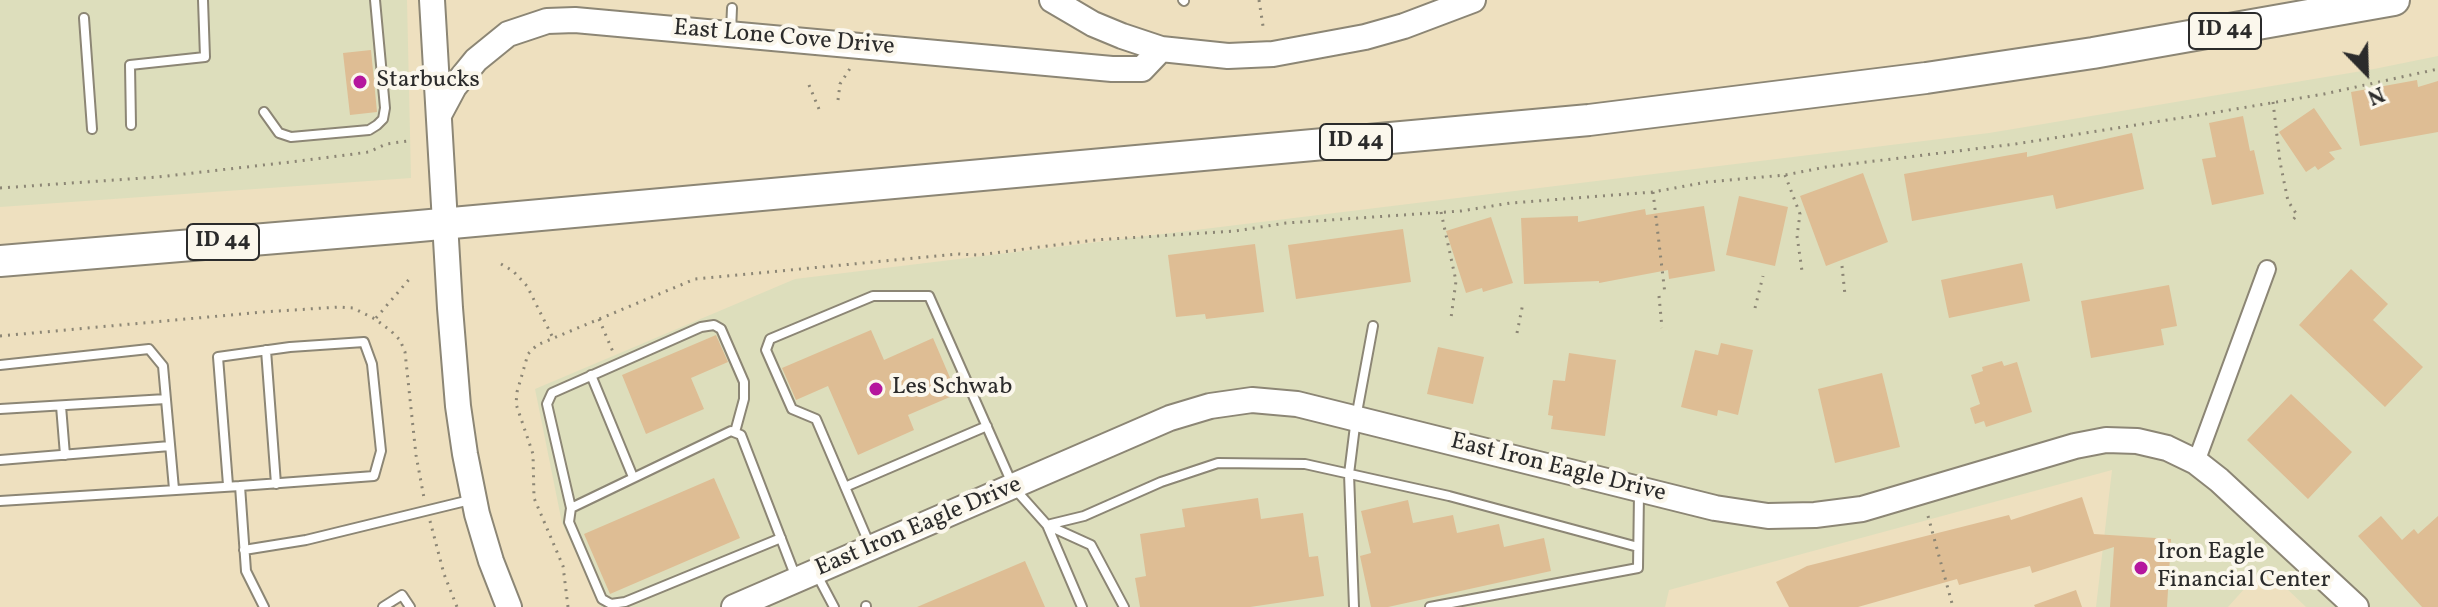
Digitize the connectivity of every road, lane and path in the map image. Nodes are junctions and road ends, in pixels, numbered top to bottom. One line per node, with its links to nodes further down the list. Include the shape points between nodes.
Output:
1 (203, 0): 21 (lane, via 205,57 130,65)
2 (375, 0): 18 (lane, via 383,119 369,130 291,137 279,133)
3 (432, 0): 20 (street)
4 (1052, 0): 12 (street, via 1093,24)
5 (1259, 0): 10 (path)
6 (1473, 0): 12 (street, via 1365,37 1299,50 1228,56)
7 (2394, 0): 29 (highway, ID 44, via 1926,78 1605,118)
8 (732, 8): 11 (lane)
9 (84, 18): 22 (lane)
10 (1263, 26)
11 (731, 34): 12 (street, East Lone Cove Drive, via 1112,69 1142,69); 20 (street, East Lone Cove Drive, via 547,21 508,34 476,60)
12 (1161, 49)
13 (851, 67): 16 (path, via 840,84)
14 (2438, 69): 17 (path)
15 (809, 85): 19 (path)
16 (838, 100)
17 (2273, 102): 24 (path); 28 (path, via 2288,201 2297,215)
18 (264, 112)
19 (821, 114)
20 (439, 115): 29 (street)
21 (131, 125)
22 (92, 129)
23 (408, 141): 25 (path, via 299,161)
24 (1785, 175): 26 (path); 34 (path, via 1800,214)
25 (0, 188)
26 (1653, 192): 27 (path); 37 (path)
27 (1441, 212): 42 (path, via 1456,281); 44 (path, via 711,276)
28 (2291, 222)
29 (447, 223): 30 (highway, ID 44); 73 (street, via 458,406)
30 (0, 261)
31 (501, 264): 49 (path, via 527,286)
32 (1842, 266): 38 (path)
33 (2267, 269): 63 (street)
34 (1802, 271)
35 (412, 276): 43 (path)
36 (1763, 276): 41 (path)
37 (1665, 294)
38 (1845, 295)
39 (1659, 296): 46 (path)
40 (1523, 303): 47 (path)
41 (1755, 308)
42 (1451, 318)
43 (375, 319): 48 (path, via 339,307); 76 (path, via 400,340 405,352)
44 (599, 319): 49 (path); 51 (path)
45 (1373, 326): 57 (lane)
46 (1662, 328)
47 (1517, 333)
48 (0, 336)
49 (553, 338): 89 (path, via 528,354 515,398 533,454 534,498 563,566)
50 (266, 350): 66 (lane); 66 (lane, via 364,342 372,364 381,451 374,476); 67 (lane, via 218,357)
51 (618, 363): 53 (lane); 59 (lane, via 701,327 721,329 744,382)
52 (0, 365): 54 (lane, via 149,349 163,366)
53 (591, 375): 65 (lane); 75 (lane, via 552,393 547,404)
54 (166, 399): 55 (lane); 60 (lane)
55 (61, 406): 56 (lane); 61 (lane)
56 (0, 409)
57 (1356, 418): 64 (lane); 70 (street, East Iron Eagle Drive, via 1274,401 1210,406 1170,418); 72 (street, East Iron Eagle Drive)
58 (987, 426): 69 (lane); 69 (lane, via 929,296 873,296 770,339 766,350 792,409 816,419); 70 (lane)
59 (735, 432): 65 (lane); 79 (lane, via 741,435)
60 (170, 446): 61 (lane); 71 (lane)
61 (65, 455): 62 (lane)
62 (0, 460)
63 (2196, 462): 72 (street, East Iron Eagle Drive, via 2167,448 2106,440 1862,509 1815,515 1742,513); 97 (street, East Iron Eagle Drive)
64 (1349, 474): 78 (lane, via 1305,464 1218,463 1084,516); 80 (lane); 94 (lane)
65 (633, 477): 75 (lane)
66 (276, 484): 68 (lane)
67 (228, 485): 68 (lane); 71 (lane)
68 (240, 486): 82 (lane)
69 (845, 487): 81 (lane)
70 (1014, 488): 78 (lane); 81 (street, East Iron Eagle Drive)
71 (174, 489): 74 (lane)
72 (1639, 489): 80 (lane)
73 (474, 499): 76 (lane); 88 (street)
74 (0, 501)
75 (571, 508): 79 (lane, via 569,522 576,541 602,599 611,604)
76 (427, 510): 82 (lane); 87 (path)
77 (1928, 516): 96 (path)
78 (1047, 525): 92 (lane); 93 (lane, via 1091,545)
79 (781, 538): 83 (lane)
80 (1638, 547): 95 (lane, via 1638,568)
81 (871, 548): 83 (street, East Iron Eagle Drive)
82 (244, 550): 84 (lane, via 246,571)
83 (806, 576): 90 (street, East Iron Eagle Drive); 91 (lane)
84 (264, 607)
85 (383, 607): 86 (lane, via 402,595)
86 (410, 607)
87 (457, 607)
88 (509, 607)
89 (568, 607)
90 (734, 607)
91 (834, 607)
92 (1082, 607)
93 (1124, 607)
94 (1354, 607)
95 (1430, 607)
96 (1953, 607)
97 (2356, 607)

